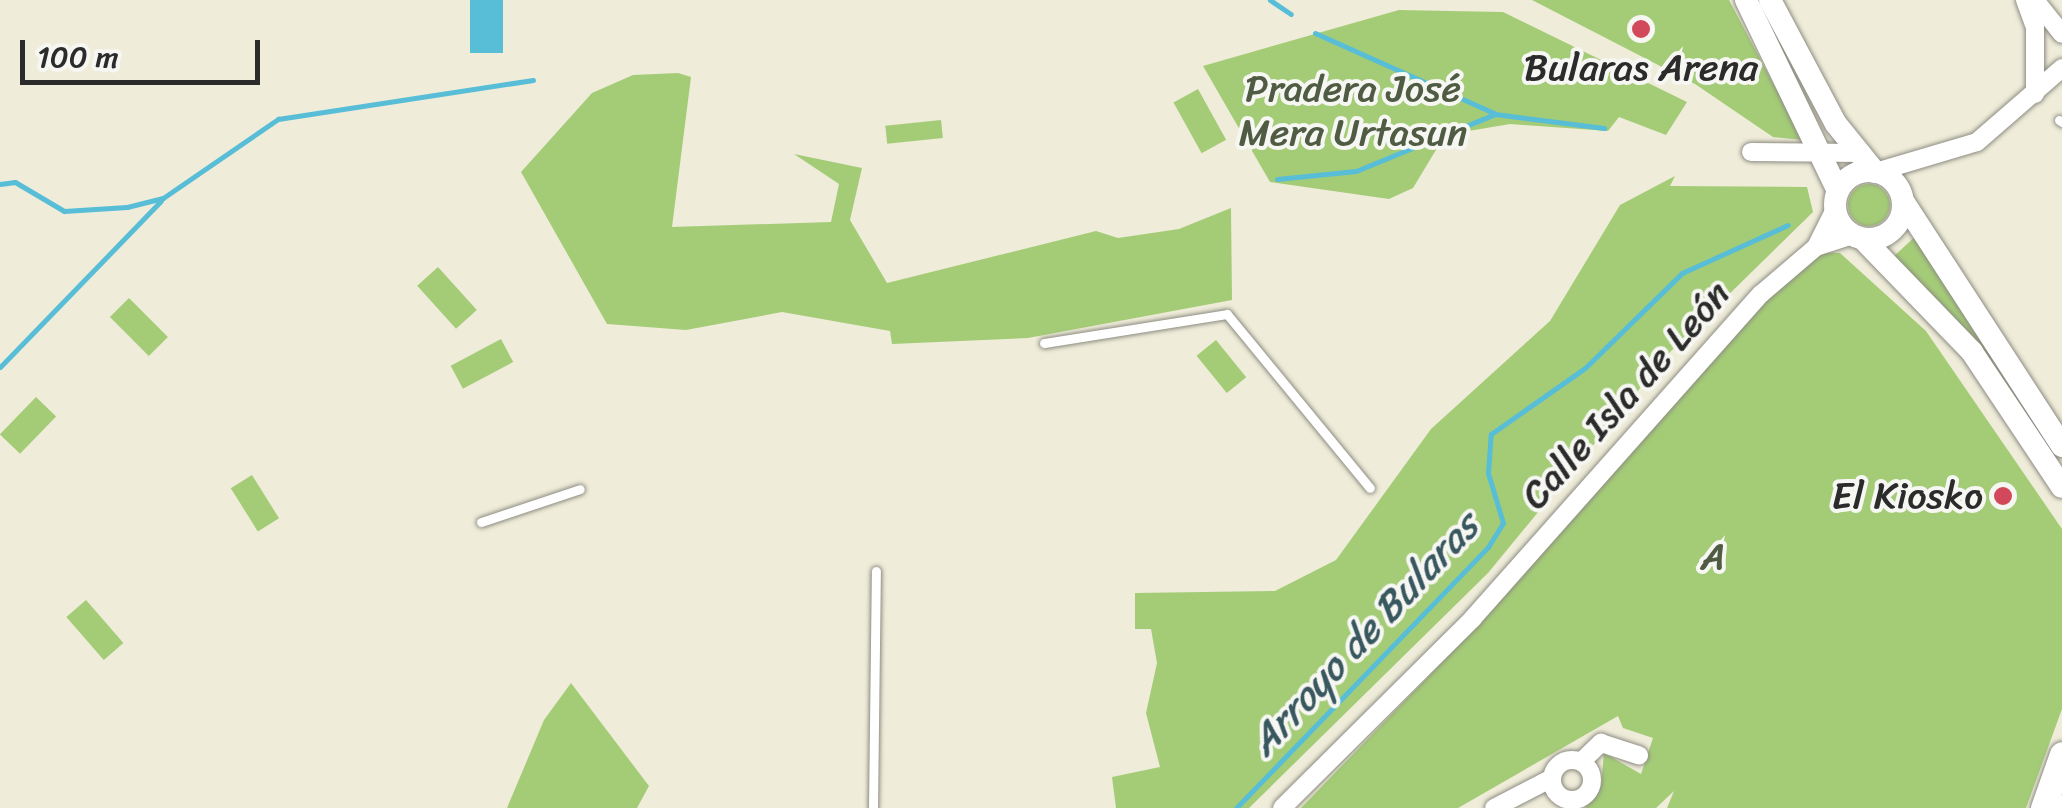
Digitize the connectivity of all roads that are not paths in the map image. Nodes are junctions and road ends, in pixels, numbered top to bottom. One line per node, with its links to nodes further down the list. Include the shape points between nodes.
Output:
1 (1746, 0): 9 (street)
2 (1770, 0): 10 (street)
3 (2025, 0): 6 (street)
4 (2035, 0): 5 (street)
5 (2062, 38): 6 (street)
6 (2036, 51): 8 (street)
7 (2062, 68): 8 (street)
8 (2035, 94): 10 (street, via 1977,142)
9 (1826, 160): 10 (street); 11 (street)
10 (1871, 166): 11 (street, via 1853,175); 12 (street)
11 (1836, 200): 13 (street); 14 (street, Calle Isla de León)
12 (1903, 201): 13 (street, via 1897,225); 16 (street)
13 (1858, 237): 14 (street, Calle Isla de León); 17 (street, via 1963,340)
14 (1816, 247): 28 (street, Calle Isla de León, via 1678,378 1473,618)
15 (1044, 343): 18 (lane, via 1227,314)
16 (2062, 446)
17 (2062, 487)
18 (1370, 488)
19 (580, 489): 20 (lane)
20 (481, 522)
21 (876, 571): 27 (lane)
22 (2062, 754): 30 (main road)
23 (1639, 755): 24 (street, via 1601,744)
24 (1581, 762): 25 (street, via 1562,763); 26 (street, via 1592,785)
25 (1552, 778): 26 (street); 29 (street)
26 (1564, 804)
27 (873, 808)
28 (1282, 808)
29 (1494, 808)
30 (2043, 808)

